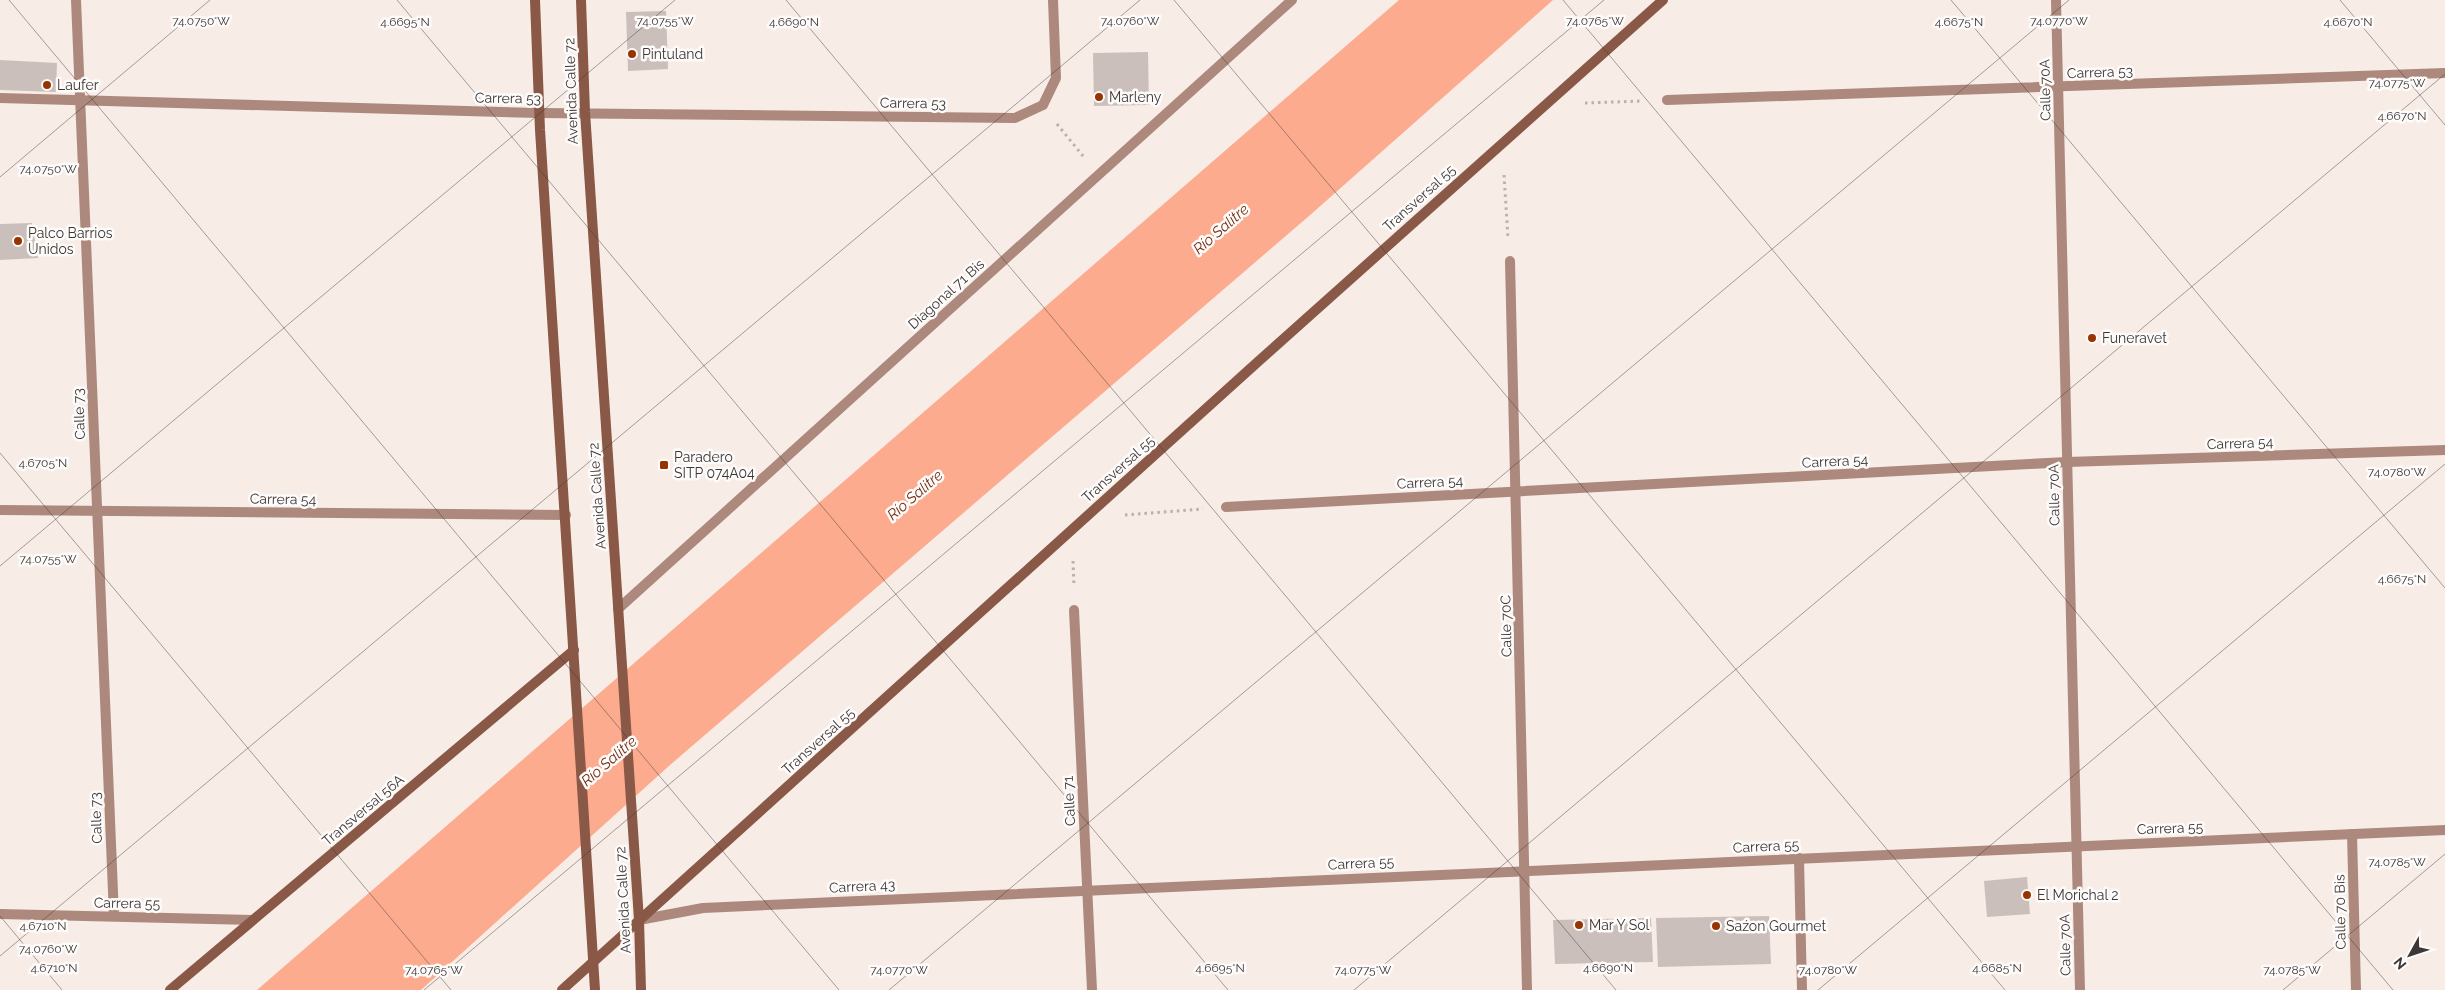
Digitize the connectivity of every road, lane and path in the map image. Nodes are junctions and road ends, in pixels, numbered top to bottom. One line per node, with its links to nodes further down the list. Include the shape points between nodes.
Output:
1 (76, 0): 11 (street, Calle 73)
2 (535, 0): 16 (main road)
3 (581, 0): 15 (main road, Avenida Calle 72)
4 (1053, 0): 14 (street, via 1056,78)
5 (1292, 0): 18 (street, Diagonal 71 Bis)
6 (1662, 0): 13 (main road, Transversal 55)
7 (2056, 0): 9 (street, Calle 70A)
8 (2445, 73): 9 (street, Carrera 53)
9 (2058, 87): 12 (street, Carrera 53); 21 (street, Calle 70A)
10 (0, 98): 11 (street, Carrera 53)
11 (80, 100): 16 (street, Carrera 53); 25 (street, Calle 73)
12 (1667, 100): 13 (path)
13 (1545, 104): 17 (main road, Transversal 55)
14 (1043, 105): 15 (street, Carrera 53, via 1015,118); 18 (path)
15 (585, 112): 16 (street, Carrera 53); 29 (main road, Avenida Calle 72)
16 (539, 113): 26 (main road)
17 (1502, 143): 19 (path); 27 (main road, Transversal 55)
18 (1098, 175): 29 (street, Diagonal 71 Bis)
19 (1510, 261): 22 (street, Calle 70C)
20 (2445, 450): 21 (street, Carrera 54)
21 (2067, 462): 22 (street, Carrera 54); 34 (street, Calle 70A)
22 (1516, 491): 23 (street, Carrera 54); 36 (street, Calle 70C)
23 (1226, 507): 27 (path)
24 (0, 510): 25 (street, Carrera 54)
25 (97, 510): 26 (street, Carrera 54); 39 (street, Calle 73)
26 (566, 516): 31 (main road)
27 (1086, 517): 28 (main road, Transversal 55)
28 (1072, 529): 30 (path); 41 (main road, Transversal 55)
29 (618, 609): 41 (main road, Avenida Calle 72)
30 (1074, 610): 37 (street, Calle 71)
31 (574, 650): 40 (main road, Transversal 56A); 42 (main road)
32 (2445, 830): 33 (street, Carrera 55)
33 (2352, 834): 34 (street, Carrera 55); 51 (street, Calle 70 Bis)
34 (2076, 846): 35 (street, Carrera 55); 50 (street, Calle 70A)
35 (1799, 858): 36 (street, Carrera 55); 49 (street)
36 (1526, 870): 37 (street, Carrera 55); 48 (street, Calle 70C)
37 (1087, 889): 41 (street, Carrera 43, via 703,908); 47 (street, Calle 71)
38 (0, 914): 39 (street, Carrera 55)
39 (114, 916): 40 (street, Carrera 55)
40 (254, 920): 43 (main road, Transversal 56A)
41 (639, 920): 42 (main road, Transversal 55); 46 (main road, Avenida Calle 72)
42 (594, 961): 44 (main road); 45 (main road)
43 (170, 990)
44 (562, 990)
45 (595, 990)
46 (642, 990)
47 (1092, 990)
48 (1527, 990)
49 (1802, 990)
50 (2080, 990)
51 (2356, 990)

